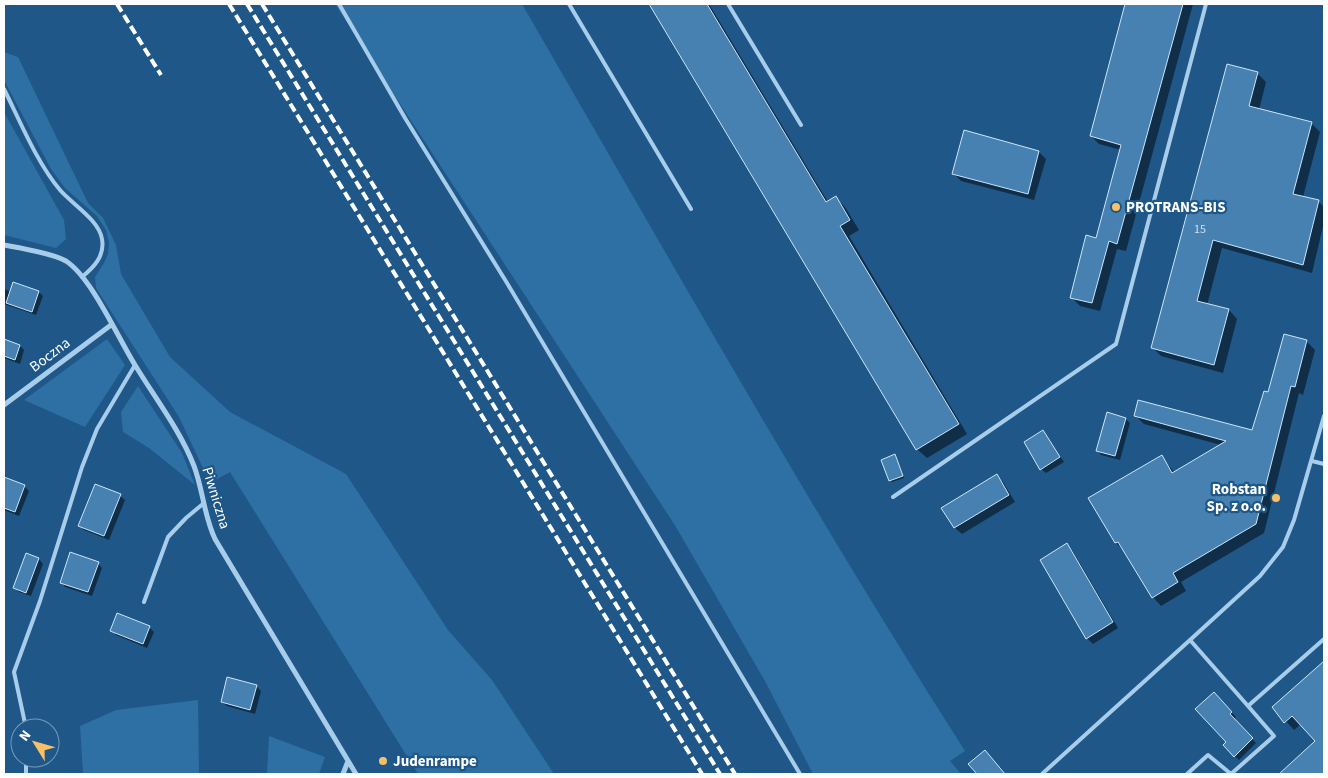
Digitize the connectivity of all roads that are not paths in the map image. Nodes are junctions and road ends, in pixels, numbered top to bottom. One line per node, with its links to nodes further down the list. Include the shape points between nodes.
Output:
1 (339, 4): 26 (lane)
2 (569, 4): 7 (lane)
3 (728, 4): 6 (lane)
4 (1206, 4): 16 (lane, via 1116,344)
5 (4, 89): 9 (lane, via 52,179 101,234 100,259)
6 (801, 125)
7 (691, 209)
8 (4, 245): 9 (street, Piwniczna, via 33,250 65,261)
9 (82, 277): 10 (street, Piwniczna)
10 (111, 325): 11 (street, Piwniczna); 12 (street, Boczna)
11 (135, 365): 17 (street, Piwniczna, via 194,465); 22 (lane, via 98,429 82,467 14,672)
12 (4, 406)
13 (1324, 416): 14 (lane)
14 (1312, 461): 15 (lane); 20 (lane, via 1283,547 1260,576)
15 (1324, 464)
16 (893, 497)
17 (204, 503): 18 (lane, via 168,537); 23 (street, Piwniczna, via 215,539)
18 (144, 602)
19 (1324, 639): 21 (lane)
20 (1190, 640): 21 (lane); 27 (lane)
21 (1248, 706): 28 (lane, via 1274,736 1230,774 1208,755)
22 (24, 718)
23 (348, 761): 24 (street); 25 (street, Piwniczna)
24 (343, 774)
25 (356, 774)
26 (800, 774)
27 (1042, 774)
28 (1187, 774)

